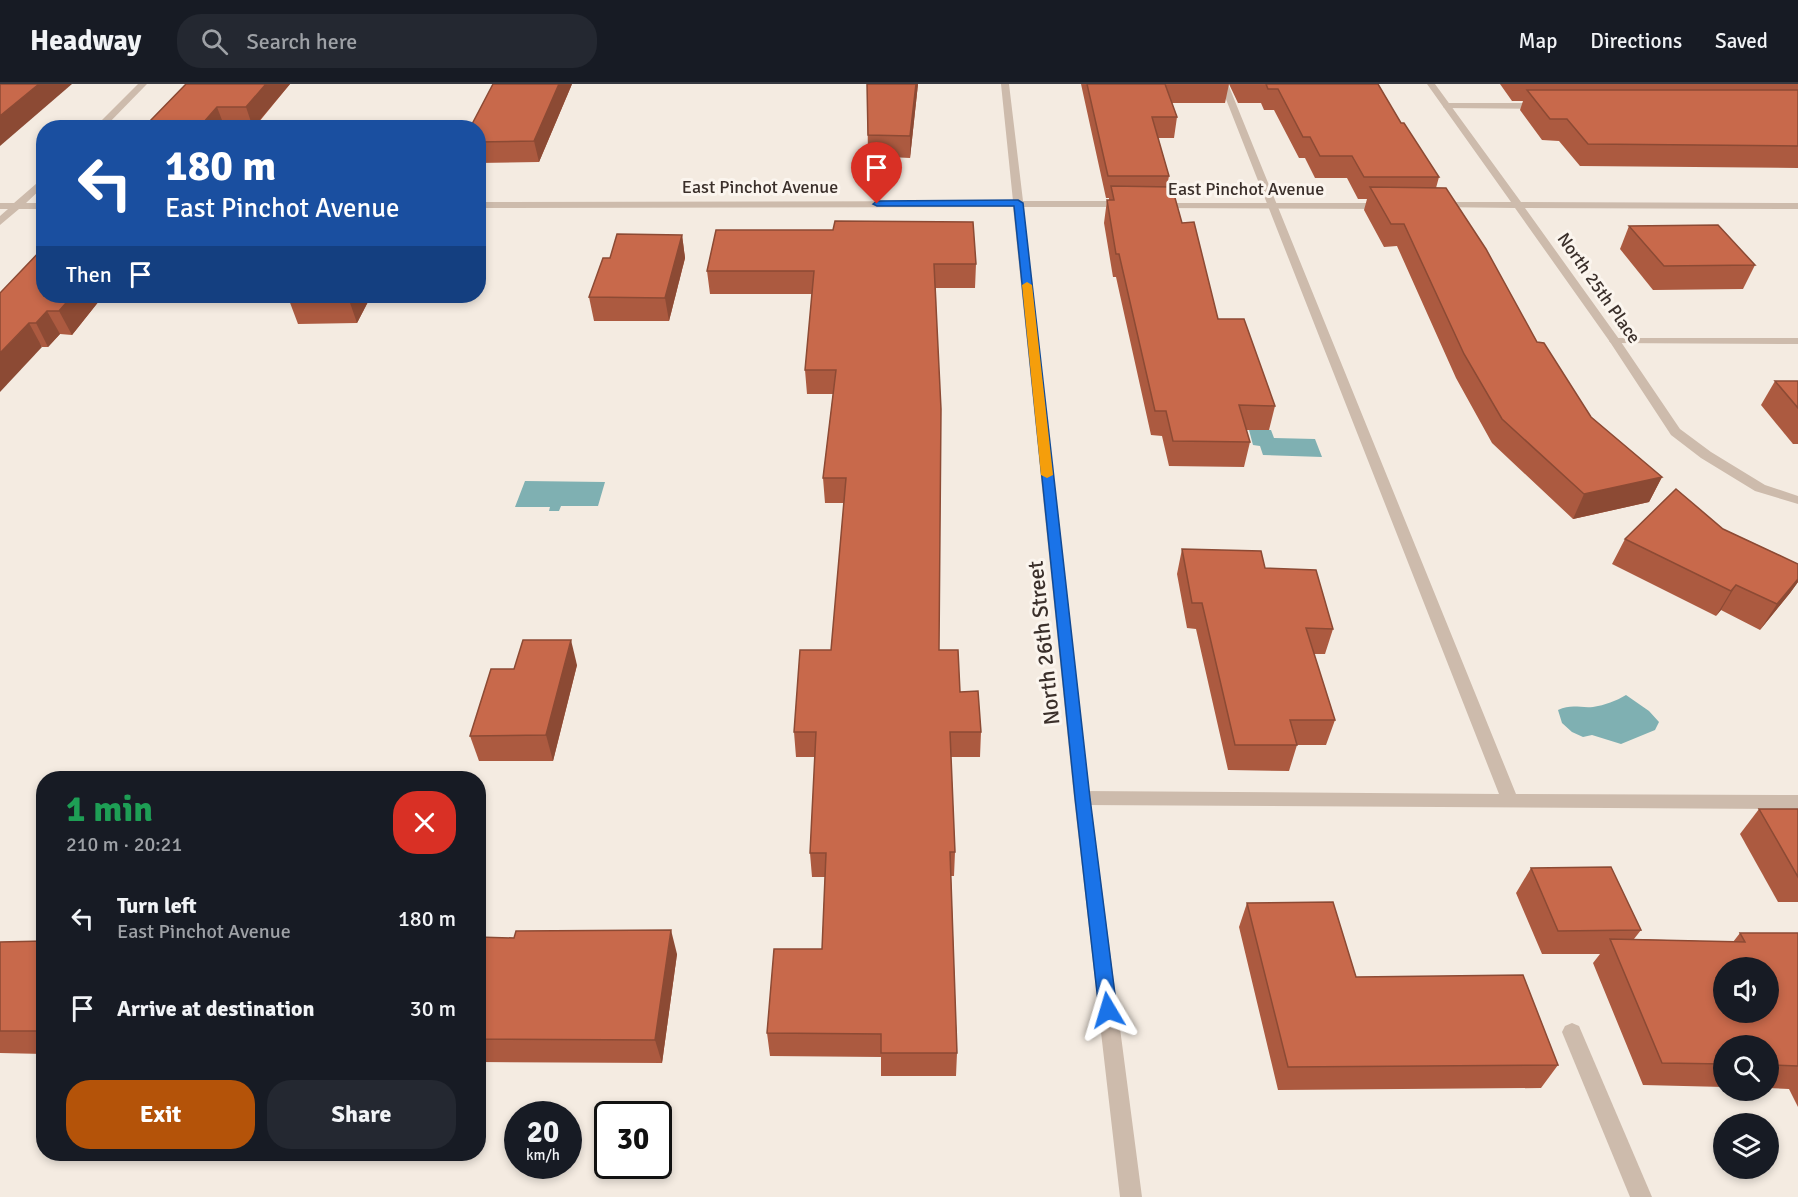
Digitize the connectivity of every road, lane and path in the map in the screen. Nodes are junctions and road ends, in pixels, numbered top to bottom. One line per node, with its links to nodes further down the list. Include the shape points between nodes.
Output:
1 (143, 84): 7 (street)
2 (1005, 84): 9 (street, North 26th Street)
3 (1224, 84): 18 (street)
4 (1431, 84): 5 (street, North 25th Place)
5 (1447, 106): 6 (street); 14 (street, North 25th Place)
6 (1547, 106)
7 (106, 120)
8 (36, 188): 16 (street)
9 (1018, 203): 10 (street, East Pinchot Avenue); 12 (street, East Pinchot Avenue); 25 (street, North 26th Street)
10 (1134, 204)
11 (1146, 204): 18 (street, East Pinchot Avenue)
12 (486, 205)
13 (1426, 205): 14 (street)
14 (1518, 205): 20 (street); 22 (street, North 25th Place)
15 (0, 206): 16 (street)
16 (17, 206): 17 (street); 21 (street)
17 (36, 206)
18 (1273, 206): 19 (street, East Pinchot Avenue); 26 (street)
19 (1390, 206)
20 (1798, 206)
21 (0, 222)
22 (1615, 341): 23 (street); 24 (street, North 25th Place, via 1675,432 1760,488)
23 (1798, 341)
24 (1798, 500)
25 (1082, 798): 26 (street); 29 (street, North 26th Street)
26 (1510, 800): 27 (street)
27 (1798, 802)
28 (1572, 1032): 30 (street)
29 (1131, 1197)
30 (1641, 1197)

